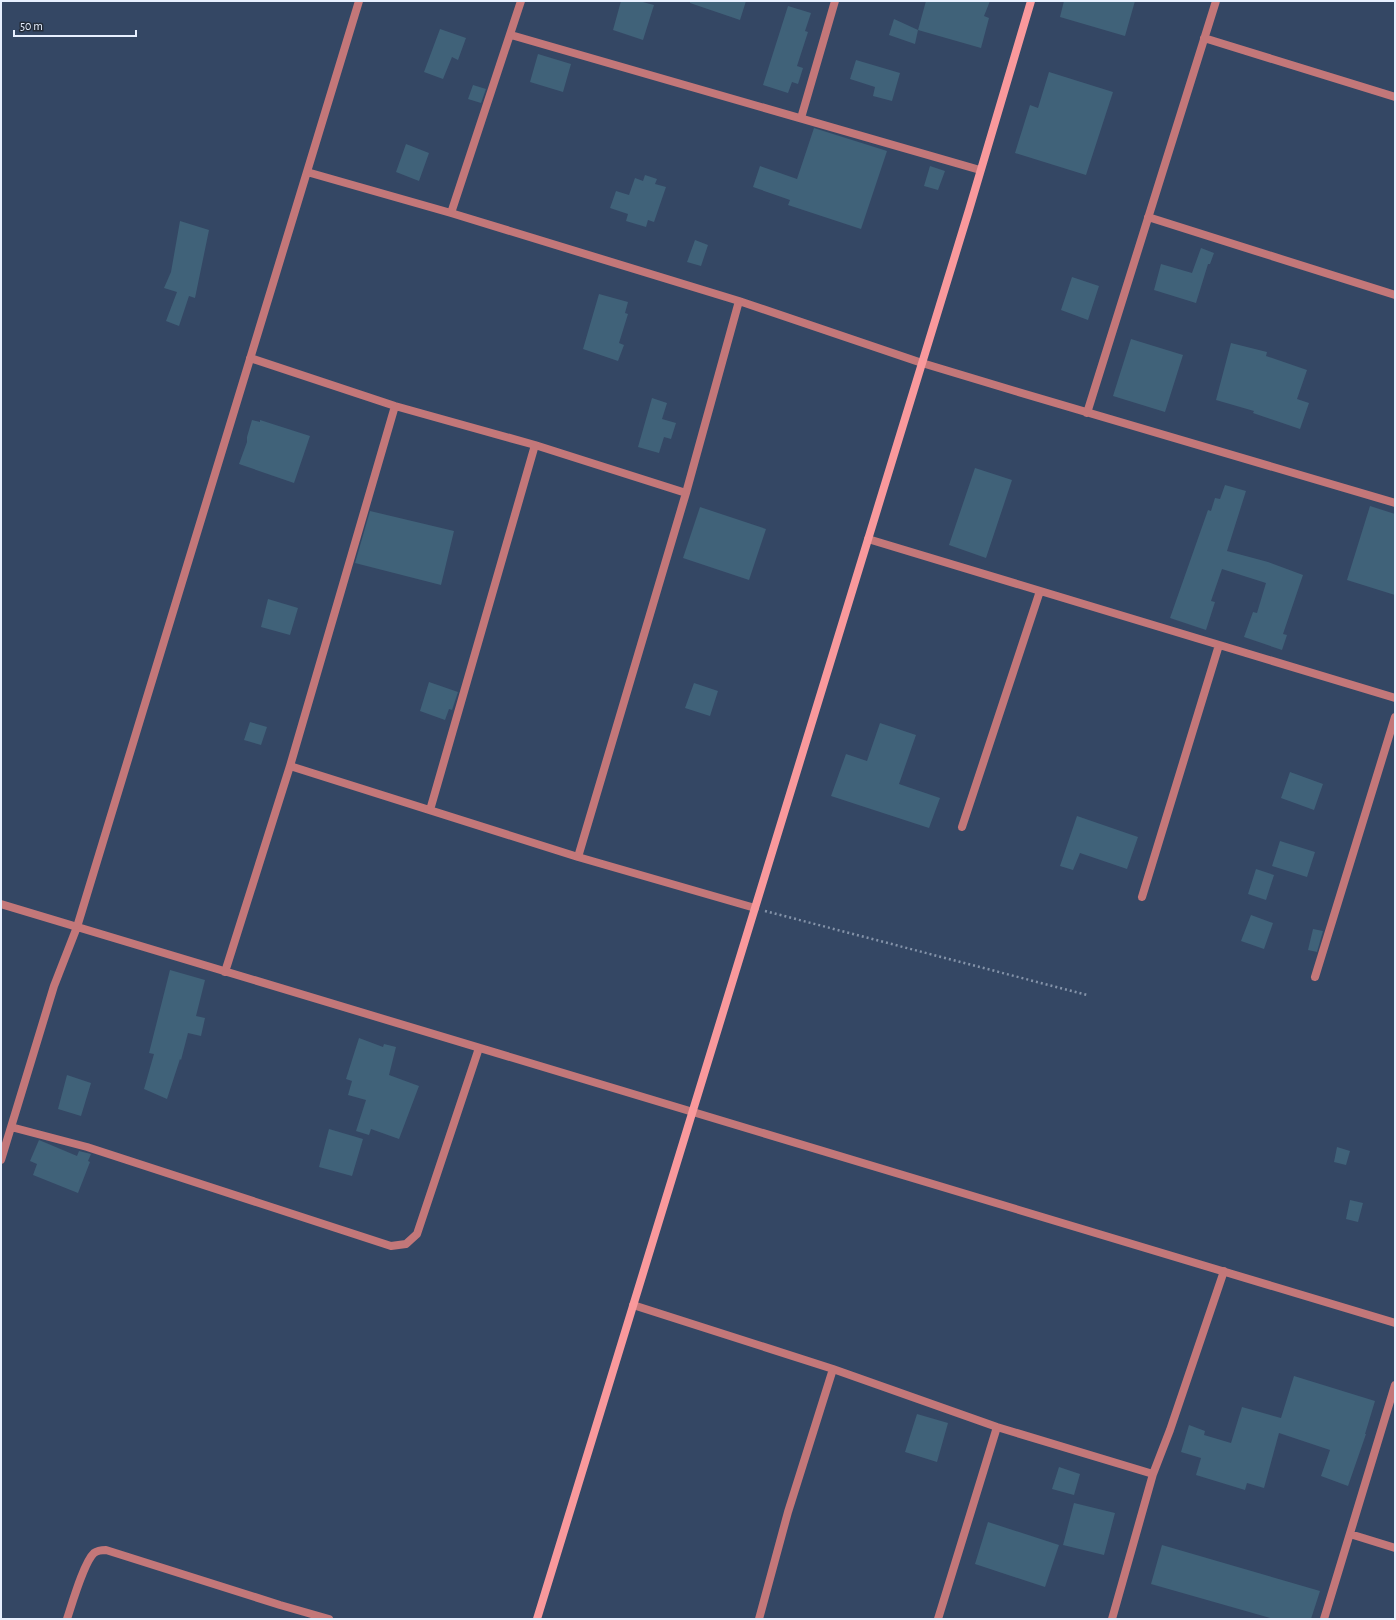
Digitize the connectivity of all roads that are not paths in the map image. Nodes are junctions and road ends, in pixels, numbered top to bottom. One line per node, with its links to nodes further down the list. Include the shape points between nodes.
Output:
1 (359, 1): 11 (street)
2 (521, 1): 6 (street)
3 (835, 1): 9 (street)
4 (1031, 1): 10 (street)
5 (1216, 1): 7 (street)
6 (511, 35): 9 (street); 12 (street)
7 (1204, 38): 8 (street); 13 (street)
8 (1395, 97)
9 (802, 118): 10 (street)
10 (980, 170): 17 (street)
11 (307, 172): 12 (street); 16 (street)
12 (451, 213): 15 (street)
13 (1148, 217): 14 (street); 19 (street)
14 (1395, 295)
15 (739, 301): 17 (street); 21 (street)
16 (250, 358): 18 (street); 35 (street)
17 (922, 363): 19 (street); 23 (street)
18 (395, 406): 20 (street); 28 (street)
19 (1087, 413): 22 (street)
20 (535, 445): 21 (street); 29 (street)
21 (686, 492): 31 (street)
22 (1395, 503)
23 (868, 539): 24 (street); 34 (street)
24 (1040, 591): 25 (street); 30 (street)
25 (1219, 645): 26 (street); 32 (street)
26 (1395, 698)
27 (1395, 717): 37 (street)
28 (290, 766): 29 (street); 36 (street)
29 (430, 810): 31 (street)
30 (962, 827)
31 (578, 857): 34 (street)
32 (1142, 897)
33 (1, 904): 35 (street)
34 (755, 908): 39 (street)
35 (77, 927): 36 (street); 40 (street, via 54,986)
36 (225, 972): 38 (street)
37 (1315, 977)
38 (479, 1048): 39 (street); 40 (street, via 417,1234 406,1244 391,1246 87,1146)
39 (692, 1112): 42 (street); 43 (street)
40 (11, 1126): 41 (street)
41 (1, 1160)
42 (1224, 1272): 44 (street); 48 (street)
43 (633, 1305): 45 (street); 53 (street)
44 (1395, 1323)
45 (833, 1369): 47 (street); 54 (street, via 788,1512)
46 (1395, 1385): 49 (street)
47 (997, 1427): 48 (street); 55 (street)
48 (1153, 1474): 56 (street)
49 (1350, 1534): 50 (street); 57 (street)
50 (1395, 1548)
51 (67, 1619): 52 (street, via 87,1563 94,1553 100,1550)
52 (329, 1619)
53 (537, 1619)
54 (759, 1619)
55 (938, 1619)
56 (1112, 1619)
57 (1324, 1619)

